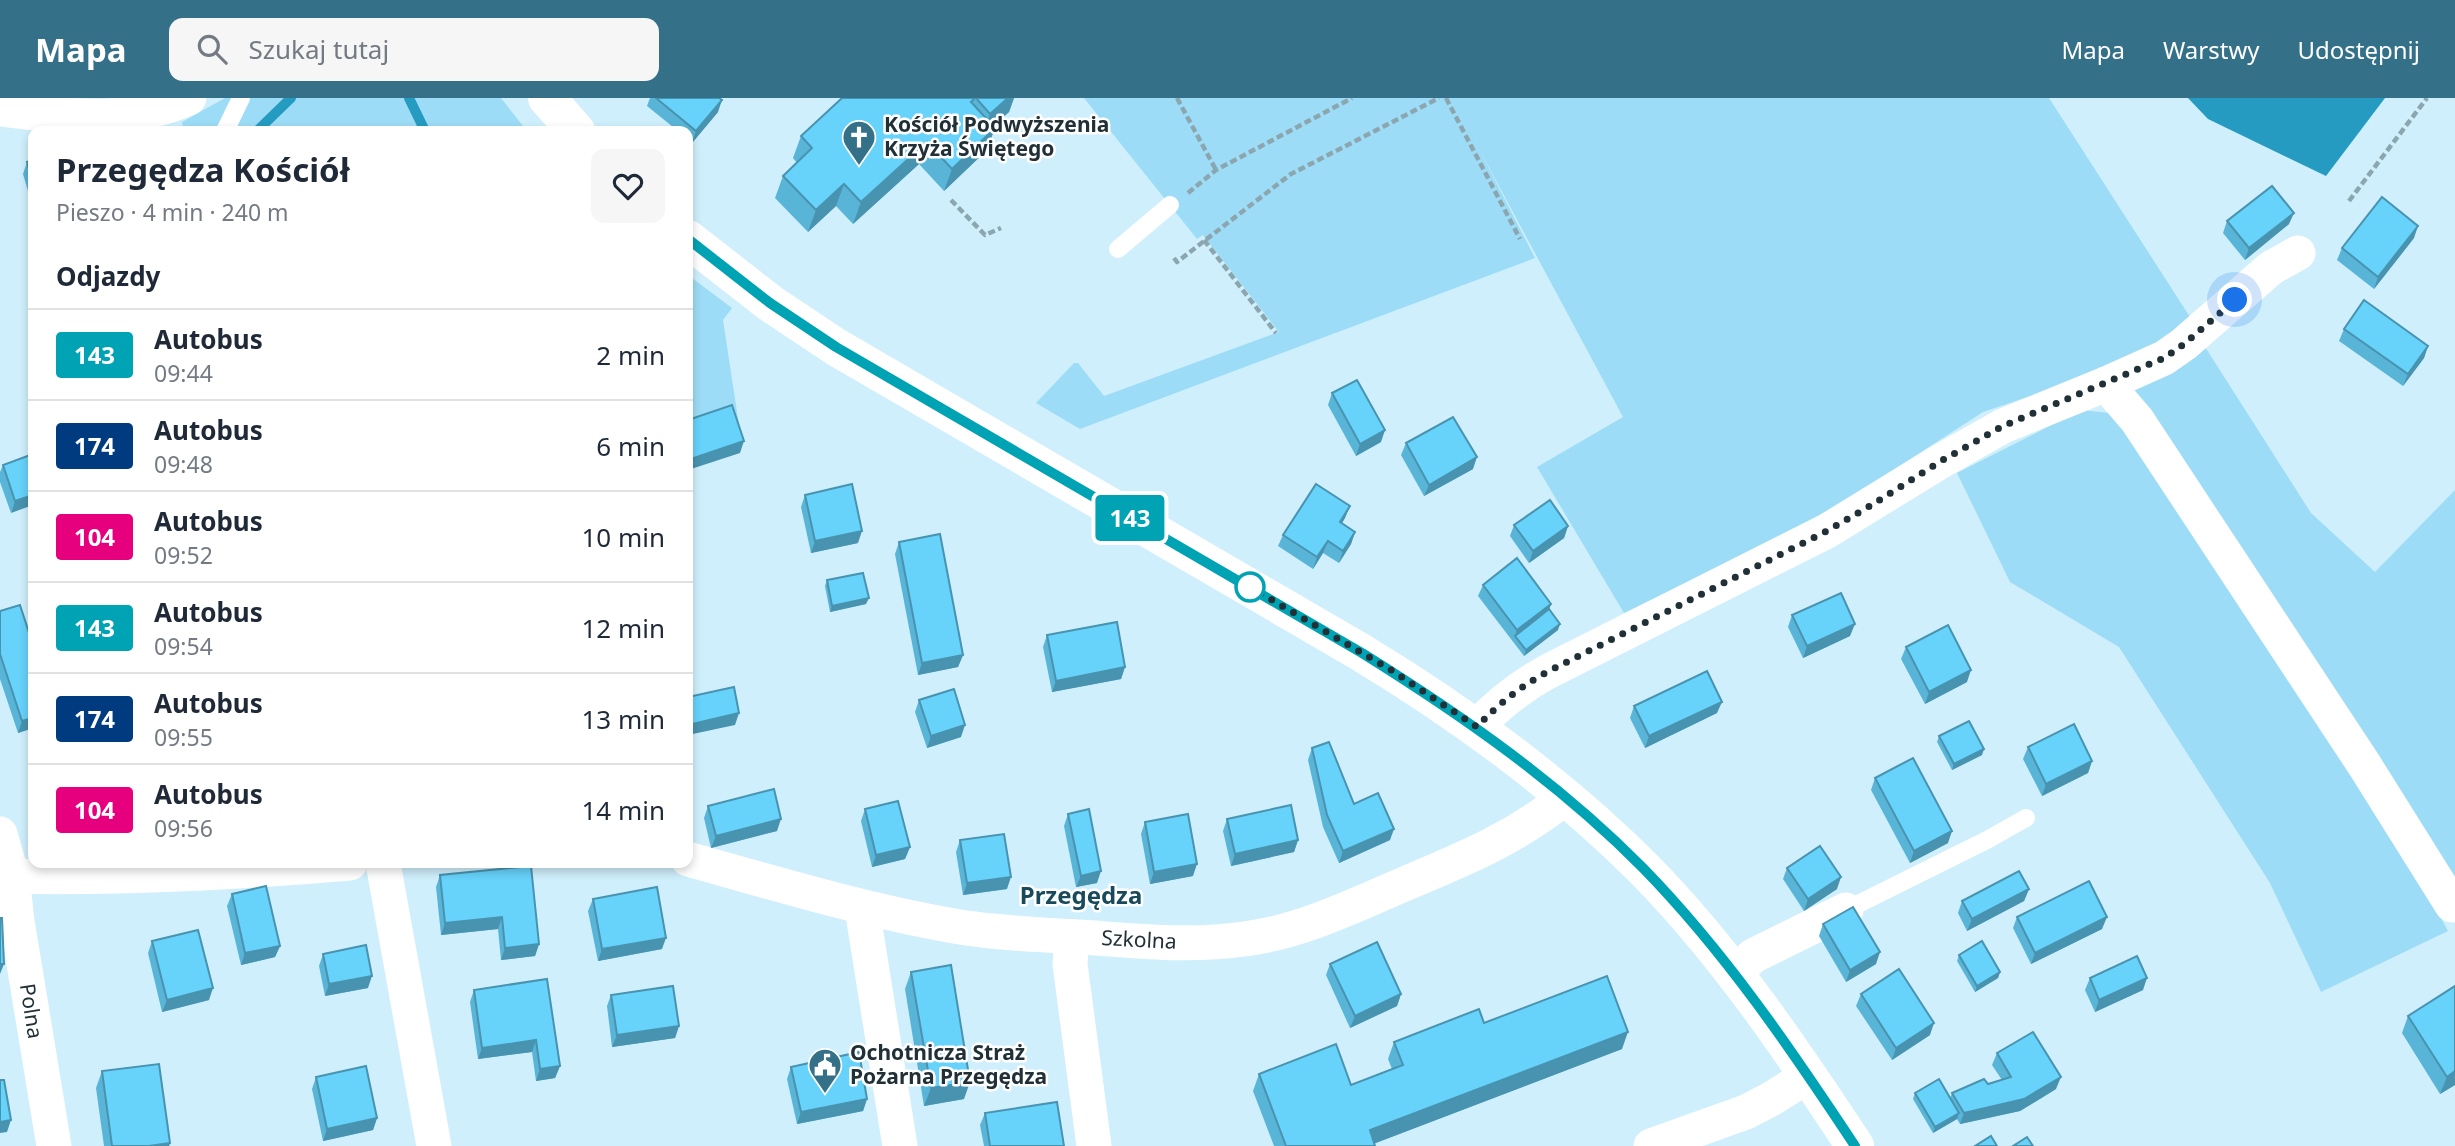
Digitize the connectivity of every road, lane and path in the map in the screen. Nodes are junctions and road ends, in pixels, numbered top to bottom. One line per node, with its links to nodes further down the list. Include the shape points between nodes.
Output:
1 (189, 98): 8 (street, via 141,114 107,118)
2 (241, 98): 9 (lane)
3 (1177, 98): 10 (path)
4 (1352, 98): 10 (path)
5 (1439, 98): 16 (path, via 1291,174)
6 (1446, 98): 15 (path)
7 (2427, 98): 12 (path)
8 (0, 109)
9 (227, 126)
10 (1216, 170): 13 (path)
11 (951, 200): 14 (path, via 985,235)
12 (2349, 201)
13 (1170, 205): 18 (lane)
14 (1001, 228)
15 (1520, 239)
16 (1204, 240): 20 (path, via 1177,262); 21 (path)
17 (693, 243): 23 (main road, via 770,303 859,361 1362,653)
18 (1118, 248)
19 (2298, 253): 22 (street, via 2271,268 2164,358)
20 (1174, 258)
21 (1276, 333)
22 (2106, 384): 23 (street, via 2003,426 1827,531 1547,672 1522,686); 31 (street, via 2145,432)
23 (1477, 727): 24 (main road)
24 (1566, 797): 34 (street, Szkolna, via 1489,848 1356,905 1275,933 1195,943); 35 (main road, via 1644,870)
25 (2026, 818): 33 (lane)
26 (0, 834): 30 (street, Polna)
27 (693, 860): 32 (street, Szkolna)
28 (276, 868): 30 (street)
29 (384, 868): 38 (street)
30 (6, 876): 37 (street, Polna)
31 (2452, 905)
32 (862, 908): 34 (street, Szkolna, via 957,927); 39 (street)
33 (1846, 909): 35 (street, via 1753,956)
34 (1072, 937): 40 (street, via 1070,964)
35 (1734, 974): 36 (main road)
36 (1808, 1076): 41 (street, via 1746,1112); 42 (main road)
37 (54, 1146)
38 (434, 1146)
39 (900, 1146)
40 (1094, 1146)
41 (1651, 1146)
42 (1855, 1146)

